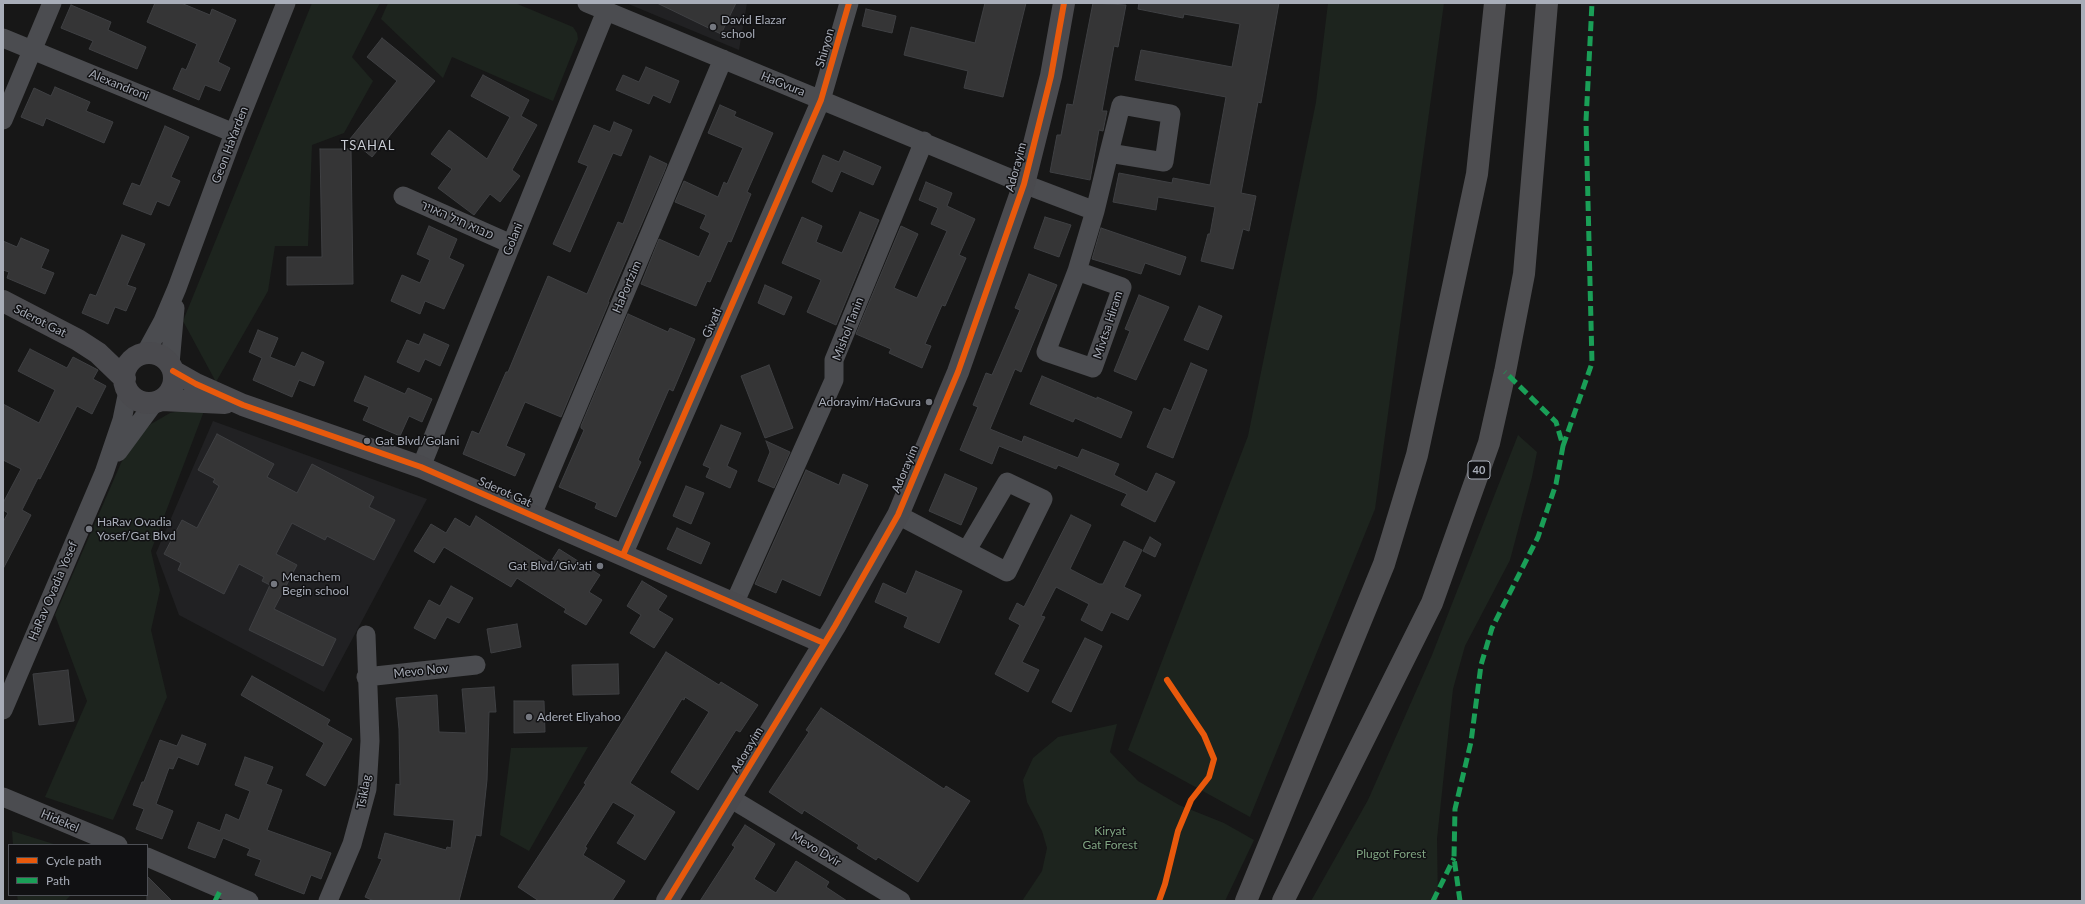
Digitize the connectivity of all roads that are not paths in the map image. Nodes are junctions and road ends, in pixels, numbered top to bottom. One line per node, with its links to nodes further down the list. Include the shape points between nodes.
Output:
1 (52, 3): 10 (street)
2 (286, 3): 14 (street, Geon HaYarden)
3 (587, 3): 8 (street, HaGvura)
4 (849, 3): 12 (street, Shiryon)
5 (1064, 3): 17 (street, Adorayim, via 1051,76)
6 (1496, 3): 51 (highway, via 1477,174 1417,455 1384,564)
7 (1547, 3): 52 (highway, 40, via 1524,274 1489,443 1432,603)
8 (606, 11): 11 (street, HaGvura); 20 (street, Golani)
9 (3, 38): 10 (street, Alexandroni)
10 (34, 50): 13 (street); 14 (street, Alexandroni)
11 (723, 59): 12 (street, HaGvura); 32 (street, HaPortzim)
12 (821, 100): 15 (street, HaGvura); 35 (street, Givati)
13 (3, 120)
14 (234, 132): 22 (street, Geon HaYarden)
15 (924, 141): 17 (street, HaGvura); 36 (street, Mishol Tanin, via 834,360 834,380)
16 (1109, 153): 19 (street, Mivtsa Hiram)
17 (1024, 184): 19 (street, HaGvura); 33 (street, Adorayim, via 958,372)
18 (403, 196): 20 (street, מבוא חיל האויר)
19 (1096, 211): 21 (street, Mivtsa Hiram)
20 (511, 244): 30 (street, Golani)
21 (1077, 271): 21 (street, Mivtsa Hiram, via 1046,352 1093,368 1122,287)
22 (177, 288): 25 (street, Geon HaYarden, via 163,322); 26 (street, Geon HaYarden)
23 (3, 301): 24 (street, Sderot Gat)
24 (78, 340): 25 (street, Sderot Gat); 27 (street, Sderot Gat, via 98,353)
25 (142, 355): 26 (street, via 159,355); 27 (street, via 128,366)
26 (172, 368): 28 (street, via 173,388); 29 (street, Sderot Gat, via 196,384)
27 (126, 385): 28 (street, via 141,402); 31 (street, HaRav Ovadia Yosef, via 122,420)
28 (158, 402): 29 (street, Sderot Gat); 31 (street, HaRav Ovadia Yosef)
29 (242, 405): 30 (street, Sderot Gat)
30 (421, 467): 32 (street, Sderot Gat)
31 (104, 473): 41 (street, HaRav Ovadia Yosef)
32 (532, 515): 35 (street, Sderot Gat)
33 (898, 515): 34 (street); 38 (street, Adorayim)
34 (967, 550): 34 (street, via 1007,482 1043,499 1007,572)
35 (623, 555): 36 (street, Sderot Gat)
36 (734, 604): 38 (street, Sderot Gat)
37 (366, 635): 40 (street, Tsiklag)
38 (824, 643): 43 (street, Adorayim)
39 (476, 665): 40 (street, Mevo Nov)
40 (366, 677): 48 (street, Tsiklag, via 370,741 367,789 352,844)
41 (3, 710)
42 (3, 797): 44 (street, Hidekel)
43 (730, 798): 49 (street, Adorayim); 50 (street, Mevo Dvir)
44 (116, 844)
45 (148, 859): 46 (street)
46 (218, 895): 47 (street)
47 (249, 901)
48 (328, 901)
49 (667, 901)
50 (901, 901)
51 (1246, 901)
52 (1284, 901)

